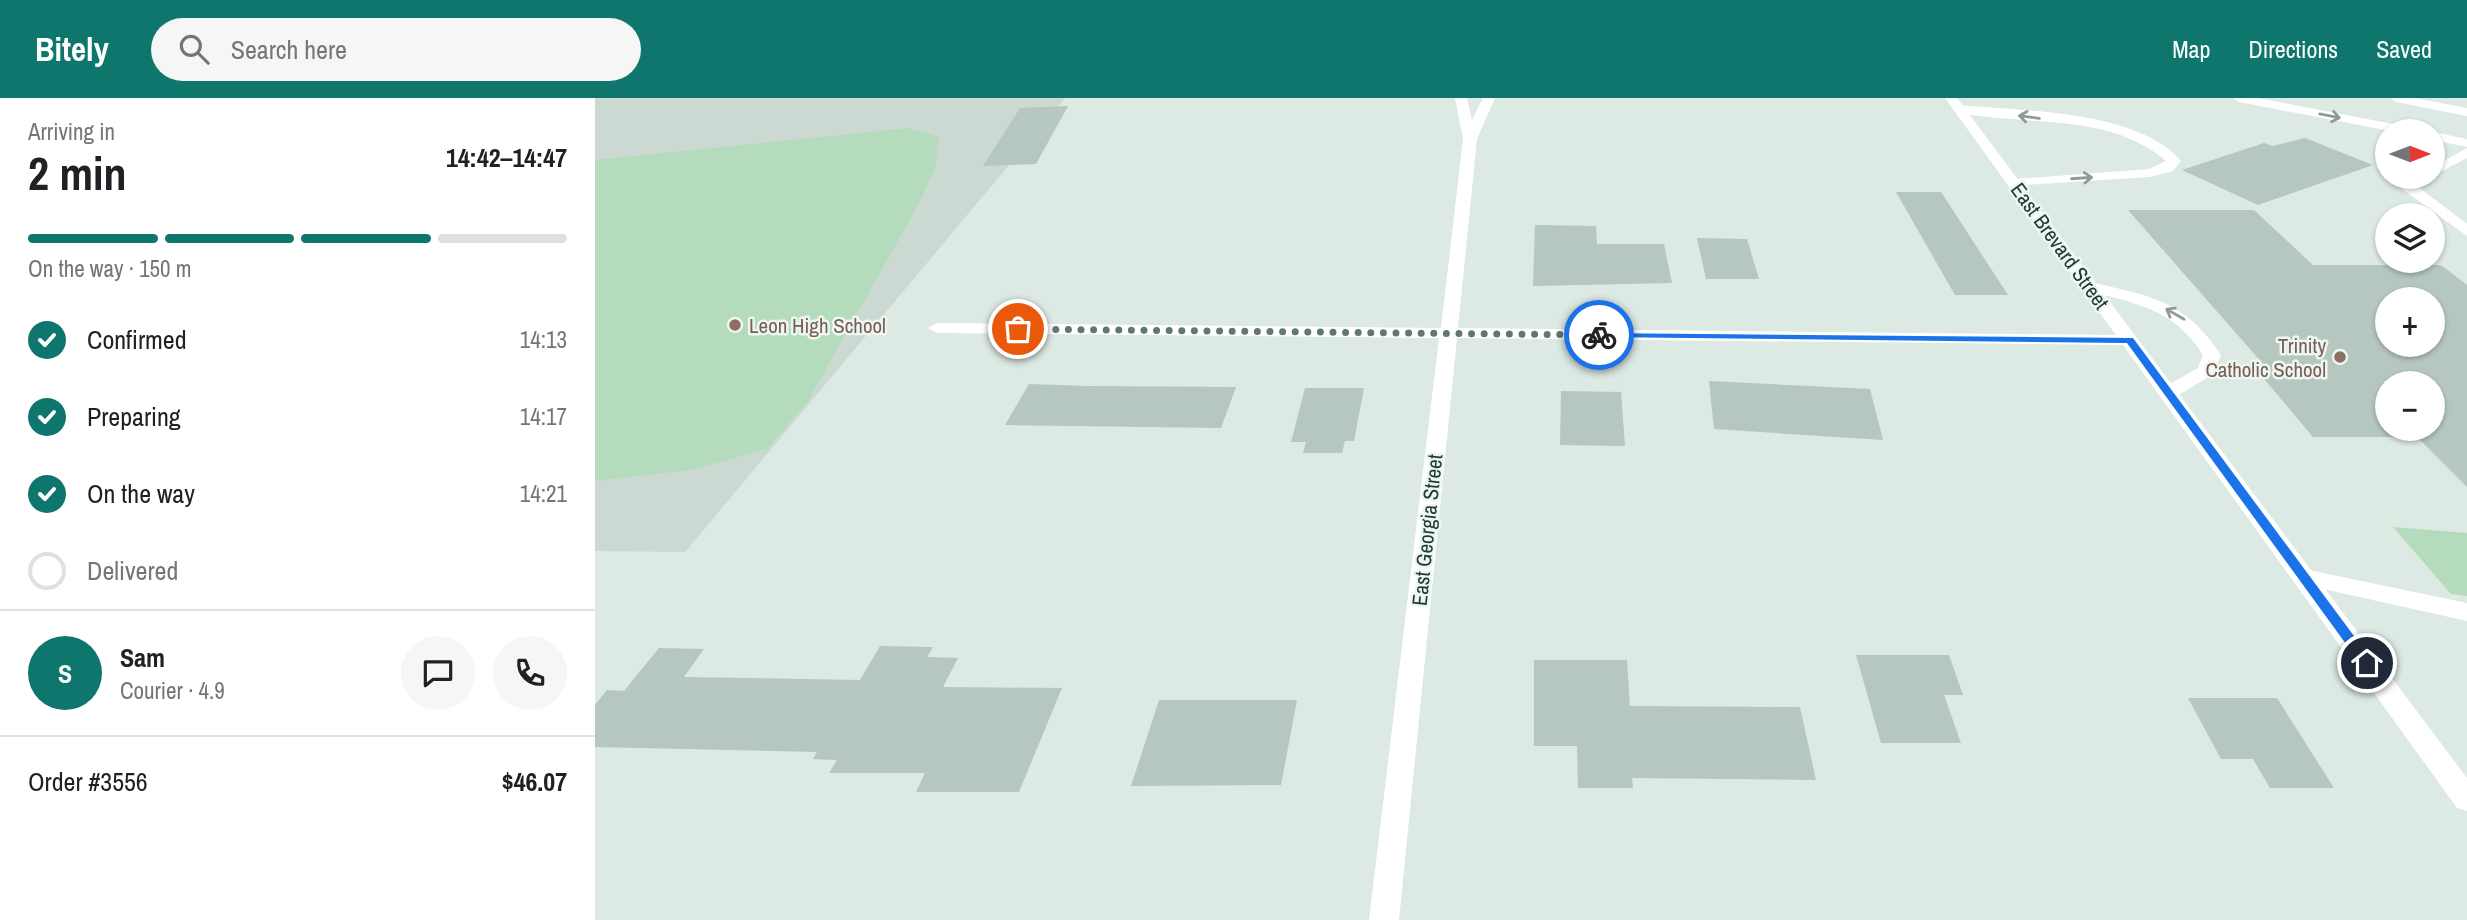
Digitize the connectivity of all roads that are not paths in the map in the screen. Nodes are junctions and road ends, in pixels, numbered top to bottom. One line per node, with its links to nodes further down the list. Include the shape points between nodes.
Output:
1 (1461, 98): 9 (street, East Georgia Street)
2 (1489, 98): 9 (street, East Georgia Street)
3 (2239, 98): 7 (street, one-way to 7)
4 (2396, 98): 6 (street)
5 (1955, 104): 13 (street, East Brevard Street); 13 (street, one-way to 5, via 2150,173 2168,168 2174,161 2151,142 2100,125)
6 (2467, 112)
7 (2375, 124)
8 (2445, 138): 10 (street)
9 (1470, 139): 20 (street, East Georgia Street)
10 (2467, 143)
11 (2467, 152): 12 (street)
12 (2445, 165)
13 (2014, 183): 18 (street, East Brevard Street)
14 (2411, 189): 16 (street)
15 (2467, 208): 16 (street)
16 (2446, 216): 17 (street)
17 (2467, 230)
18 (2090, 286): 21 (street, East Brevard Street); 22 (street, one-way to 18, via 2206,371 2212,355 2202,337 2171,310)
19 (937, 328): 20 (street)
20 (1449, 333): 21 (street); 27 (street, East Georgia Street)
21 (2129, 340): 22 (street, East Brevard Street)
22 (2168, 393): 23 (street, East Brevard Street)
23 (2304, 577): 24 (street); 25 (street, East Brevard Street)
24 (2467, 612)
25 (2456, 770): 26 (street, East Brevard Street)
26 (2467, 799)
27 (1384, 920)

